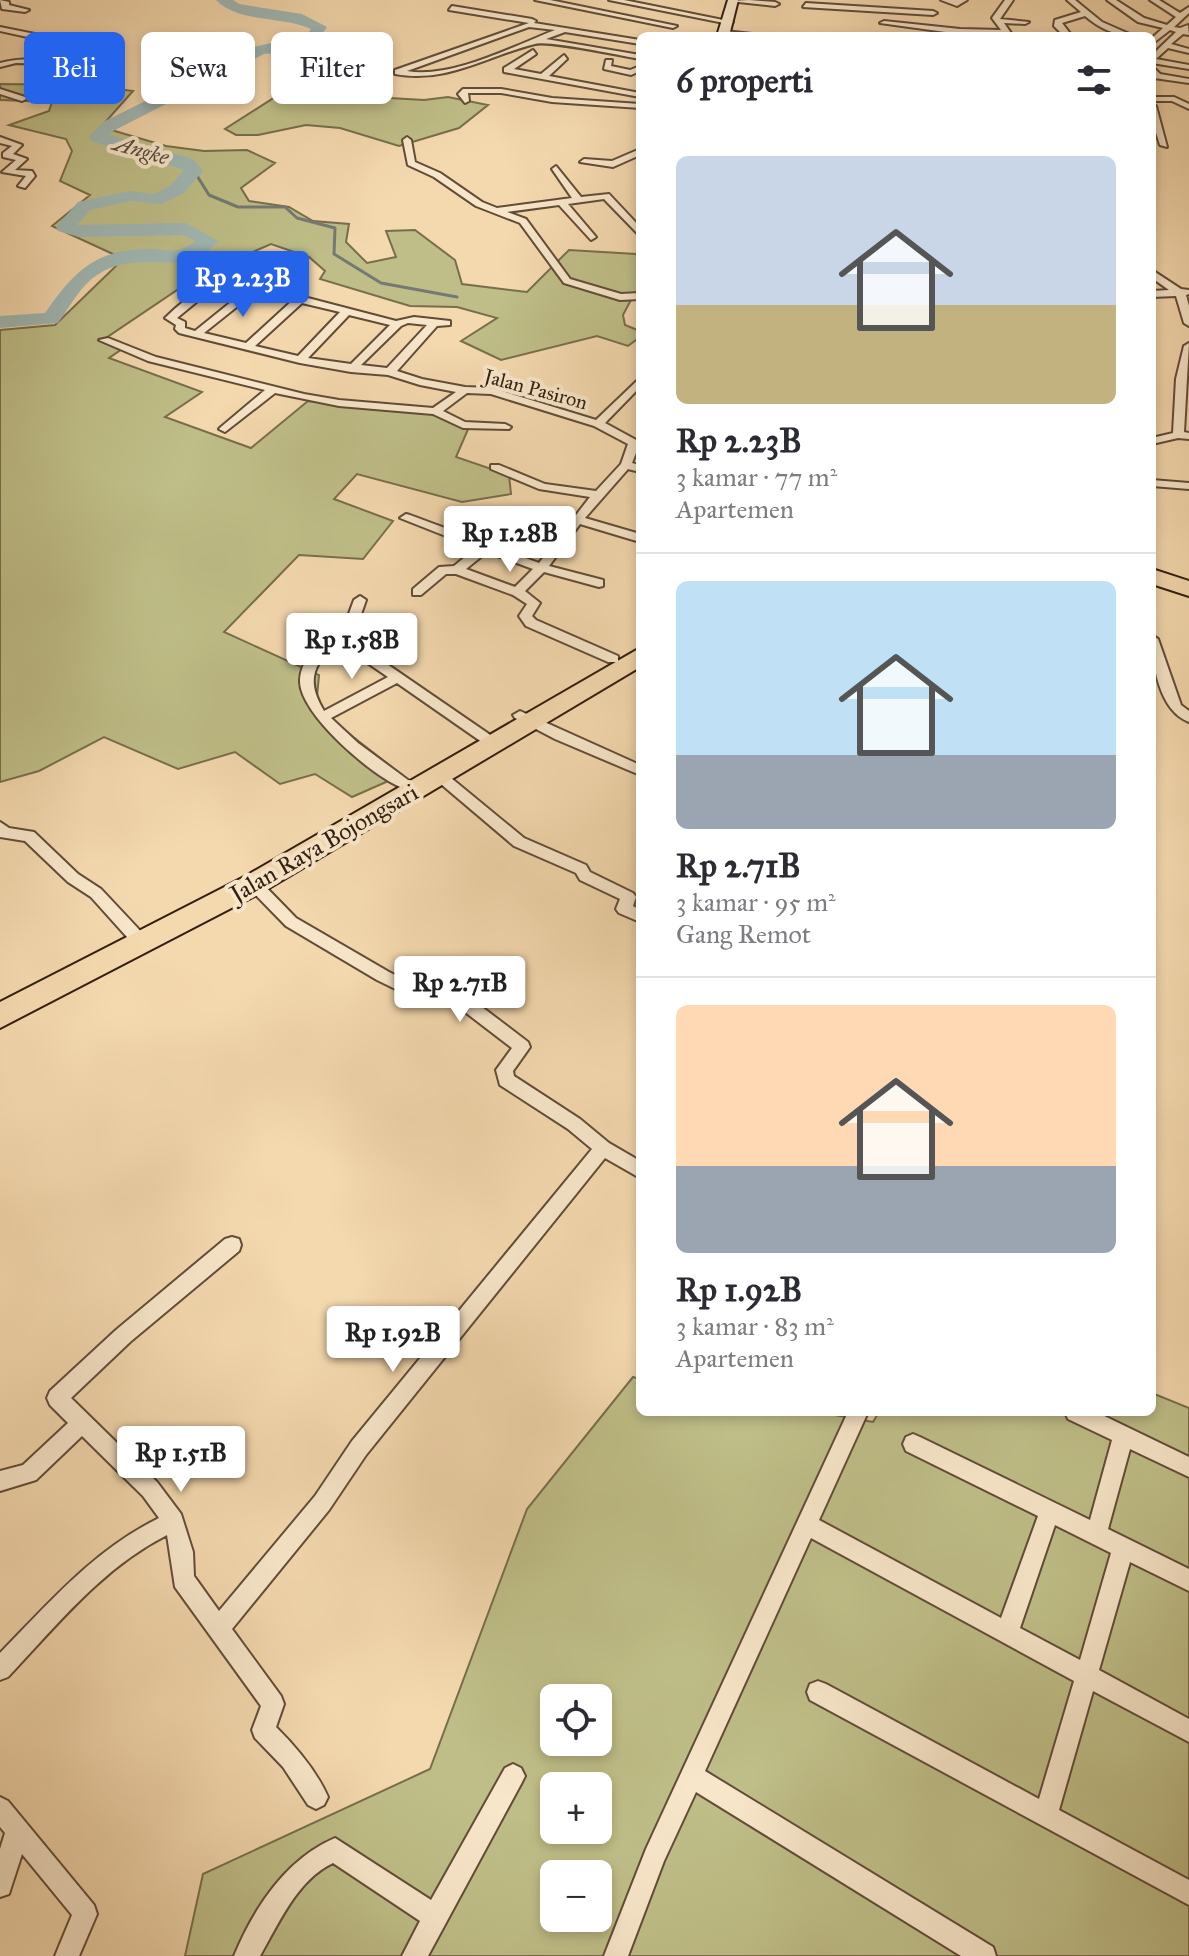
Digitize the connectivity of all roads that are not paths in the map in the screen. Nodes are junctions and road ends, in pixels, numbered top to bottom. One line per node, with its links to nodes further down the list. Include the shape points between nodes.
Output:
1 (539, 0): 10 (street)
2 (611, 0): 16 (street); 31 (street)
3 (898, 0): 19 (street)
4 (945, 0): 5 (street)
5 (963, 0)
6 (1009, 0): 23 (street)
7 (1071, 0): 21 (street)
8 (1111, 0): 28 (street, via 1141,20)
9 (1154, 0): 22 (street)
10 (552, 1): 16 (street)
11 (733, 1): 13 (street); 31 (main road)
12 (0, 2): 18 (street)
13 (775, 4)
14 (806, 5): 19 (street)
15 (452, 8): 42 (street)
16 (591, 9): 27 (street)
17 (1189, 9): 22 (street)
18 (25, 10)
19 (890, 10): 20 (street); 25 (street)
20 (933, 13)
21 (1079, 14): 35 (street, via 1064,17 1057,25); 36 (street); 37 (street)
22 (1180, 16): 28 (street)
23 (997, 21): 24 (street); 34 (street)
24 (1025, 22)
25 (884, 23): 32 (street); 33 (street)
26 (1189, 23): 38 (street)
27 (673, 26)
28 (1166, 28): 38 (street); 41 (street)
29 (0, 29): 39 (street)
30 (563, 30): 40 (street); 43 (street); 46 (street, via 523,25)
31 (726, 30)
32 (881, 32)
33 (960, 32)
34 (1005, 32)
35 (1064, 32)
36 (1111, 32)
37 (1120, 32)
38 (1184, 32): 45 (street)
39 (24, 34)
40 (618, 38): 44 (street); 49 (street)
41 (1156, 38)
42 (636, 39)
43 (535, 40): 49 (street); 53 (street)
44 (636, 40)
45 (1168, 46): 47 (street); 51 (street)
46 (463, 48): 53 (street); 53 (street, via 398,72 433,75)
47 (1189, 51)
48 (533, 52): 61 (street, via 507,70)
49 (603, 52): 50 (street)
50 (636, 56)
51 (1156, 56)
52 (564, 57): 61 (street)
53 (484, 58)
54 (24, 61): 57 (street)
55 (1156, 61): 58 (street)
56 (609, 62): 59 (street, via 607,67)
57 (1, 65)
58 (1189, 67)
59 (636, 70)
60 (1156, 74): 62 (street)
61 (544, 76): 64 (street)
62 (1189, 81)
63 (0, 91): 65 (street)
64 (636, 94)
65 (22, 99)
66 (1156, 99): 69 (street, via 1174,99)
67 (465, 101): 68 (street, via 466,91 501,91)
68 (636, 106)
69 (1189, 107)
70 (1156, 119): 73 (street)
71 (0, 140): 77 (street, via 18,145 6,155 23,159)
72 (407, 140): 81 (street, via 411,163)
73 (1164, 145)
74 (636, 154): 75 (street, via 613,164)
75 (584, 162)
76 (556, 169): 79 (street)
77 (4, 172): 78 (street, via 29,173)
78 (22, 186)
79 (577, 198): 80 (street); 82 (street, via 606,196)
80 (561, 201): 81 (street); 83 (street)
81 (497, 211): 91 (street, via 529,225 567,281 620,297)
82 (636, 229)
83 (591, 237)
84 (265, 259): 86 (street)
85 (304, 264): 88 (street)
86 (250, 265): 88 (street); 98 (street, via 170,315 180,329)
87 (1156, 275): 89 (street)
88 (268, 277): 92 (street); 98 (street)
89 (1185, 292): 90 (street); 95 (street)
90 (1156, 294)
91 (636, 296)
92 (300, 299): 93 (street); 101 (street)
93 (347, 311): 96 (street); 102 (street)
94 (446, 323): 97 (street)
95 (1189, 323)
96 (397, 324): 97 (street, via 409,319); 103 (street)
97 (433, 324): 104 (street)
98 (197, 334): 101 (street, Jalan Pasiron)
99 (104, 340): 106 (street, via 152,359)
100 (1189, 346): 112 (street, via 1181,379)
101 (248, 347): 102 (street, Jalan Pasiron)
102 (300, 360): 103 (street, Jalan Pasiron)
103 (351, 369): 104 (street, Jalan Pasiron)
104 (390, 372): 107 (street, Jalan Pasiron)
105 (636, 385): 109 (street, Jalan Pasiron)
106 (273, 389): 108 (street, via 339,403); 111 (street)
107 (465, 390): 108 (street); 109 (street, Jalan Pasiron, via 492,391)
108 (435, 411): 110 (street, via 463,425)
109 (598, 424): 113 (street, Jalan Pasiron)
110 (505, 427)
111 (225, 429)
112 (1184, 435): 114 (street)
113 (635, 440): 115 (street, Jalan Pasiron)
114 (1156, 440)
115 (626, 465): 117 (street); 120 (street)
116 (495, 467): 120 (street, via 543,487)
117 (636, 468)
118 (1156, 483): 119 (street)
119 (1189, 486)
120 (600, 495): 122 (street)
121 (406, 518): 124 (street)
122 (577, 519): 123 (street); 125 (street)
123 (636, 537)
124 (484, 548): 125 (street); 126 (street)
125 (541, 568): 128 (street); 132 (street)
126 (457, 570): 131 (street, via 443,570); 132 (street)
127 (1156, 577): 130 (highway)
128 (599, 583)
129 (1156, 587): 133 (highway)
130 (1189, 589)
131 (417, 592)
132 (517, 592): 139 (street, via 534,603 525,616 531,623)
133 (1189, 599)
134 (360, 600): 137 (street)
135 (304, 624): 136 (street)
136 (330, 638): 137 (street); 141 (street, via 310,663 307,680 307,697)
137 (345, 641): 140 (street)
138 (1156, 651): 142 (street, via 1175,707)
139 (627, 658): 143 (highway, Jalan Raya Bojongsari)
140 (398, 677): 141 (street); 144 (street)
141 (323, 717): 147 (street)
142 (1189, 718)
143 (526, 719): 144 (highway, Jalan Raya Bojongsari); 145 (street)
144 (488, 740): 146 (highway, Jalan Raya Bojongsari); 147 (highway, Jalan Raya Bojongsari)
145 (636, 768)
146 (440, 776): 149 (highway, Jalan Raya Bojongsari); 150 (street, via 519,842 625,895 629,899 624,909)
147 (403, 783): 151 (highway, Jalan Raya Bojongsari)
148 (0, 827): 151 (street, via 9,835 29,836 96,893)
149 (254, 884): 151 (highway, Jalan Raya Bojongsari); 154 (street, via 309,935 424,996 451,992 518,1042 522,1047 504,1070 506,1080)
150 (636, 914)
151 (136, 937): 152 (highway, Jalan Raya Bojongsari); 153 (highway, Jalan Raya Bojongsari)
152 (0, 1001)
153 (0, 1016)
154 (603, 1148): 155 (street); 170 (street)
155 (636, 1168)
156 (232, 1245): 159 (street, via 61,1392 57,1398)
157 (856, 1416): 166 (street)
158 (1084, 1416): 160 (street)
159 (81, 1424): 163 (street, via 29,1473); 165 (street, via 150,1489)
160 (1124, 1435): 162 (street); 167 (street)
161 (913, 1444): 164 (street)
162 (1189, 1467)
163 (0, 1481)
164 (1050, 1511): 167 (street); 171 (street)
165 (174, 1521): 170 (street, via 183,1579); 172 (street, via 140,1535 107,1559)
166 (805, 1524): 171 (street); 177 (street)
167 (1097, 1532): 168 (street)
168 (1124, 1546): 169 (street); 173 (street)
169 (1189, 1580)
170 (219, 1628): 178 (street, via 273,1704 263,1730)
171 (1007, 1633): 173 (street)
172 (0, 1669)
173 (1086, 1675): 175 (street); 180 (street)
174 (818, 1692): 180 (street)
175 (1189, 1731)
176 (513, 1776): 184 (street)
177 (691, 1776): 188 (street); 189 (street)
178 (316, 1797)
179 (0, 1809): 181 (street)
180 (1046, 1816): 183 (street)
181 (17, 1833): 182 (street); 185 (street, via 85,1914)
182 (0, 1885)
183 (1189, 1893)
184 (435, 1917): 186 (street, via 335,1850 317,1856 294,1877); 187 (street)
185 (67, 1954)
186 (246, 1956)
187 (414, 1956)
188 (616, 1956)
189 (984, 1956)

